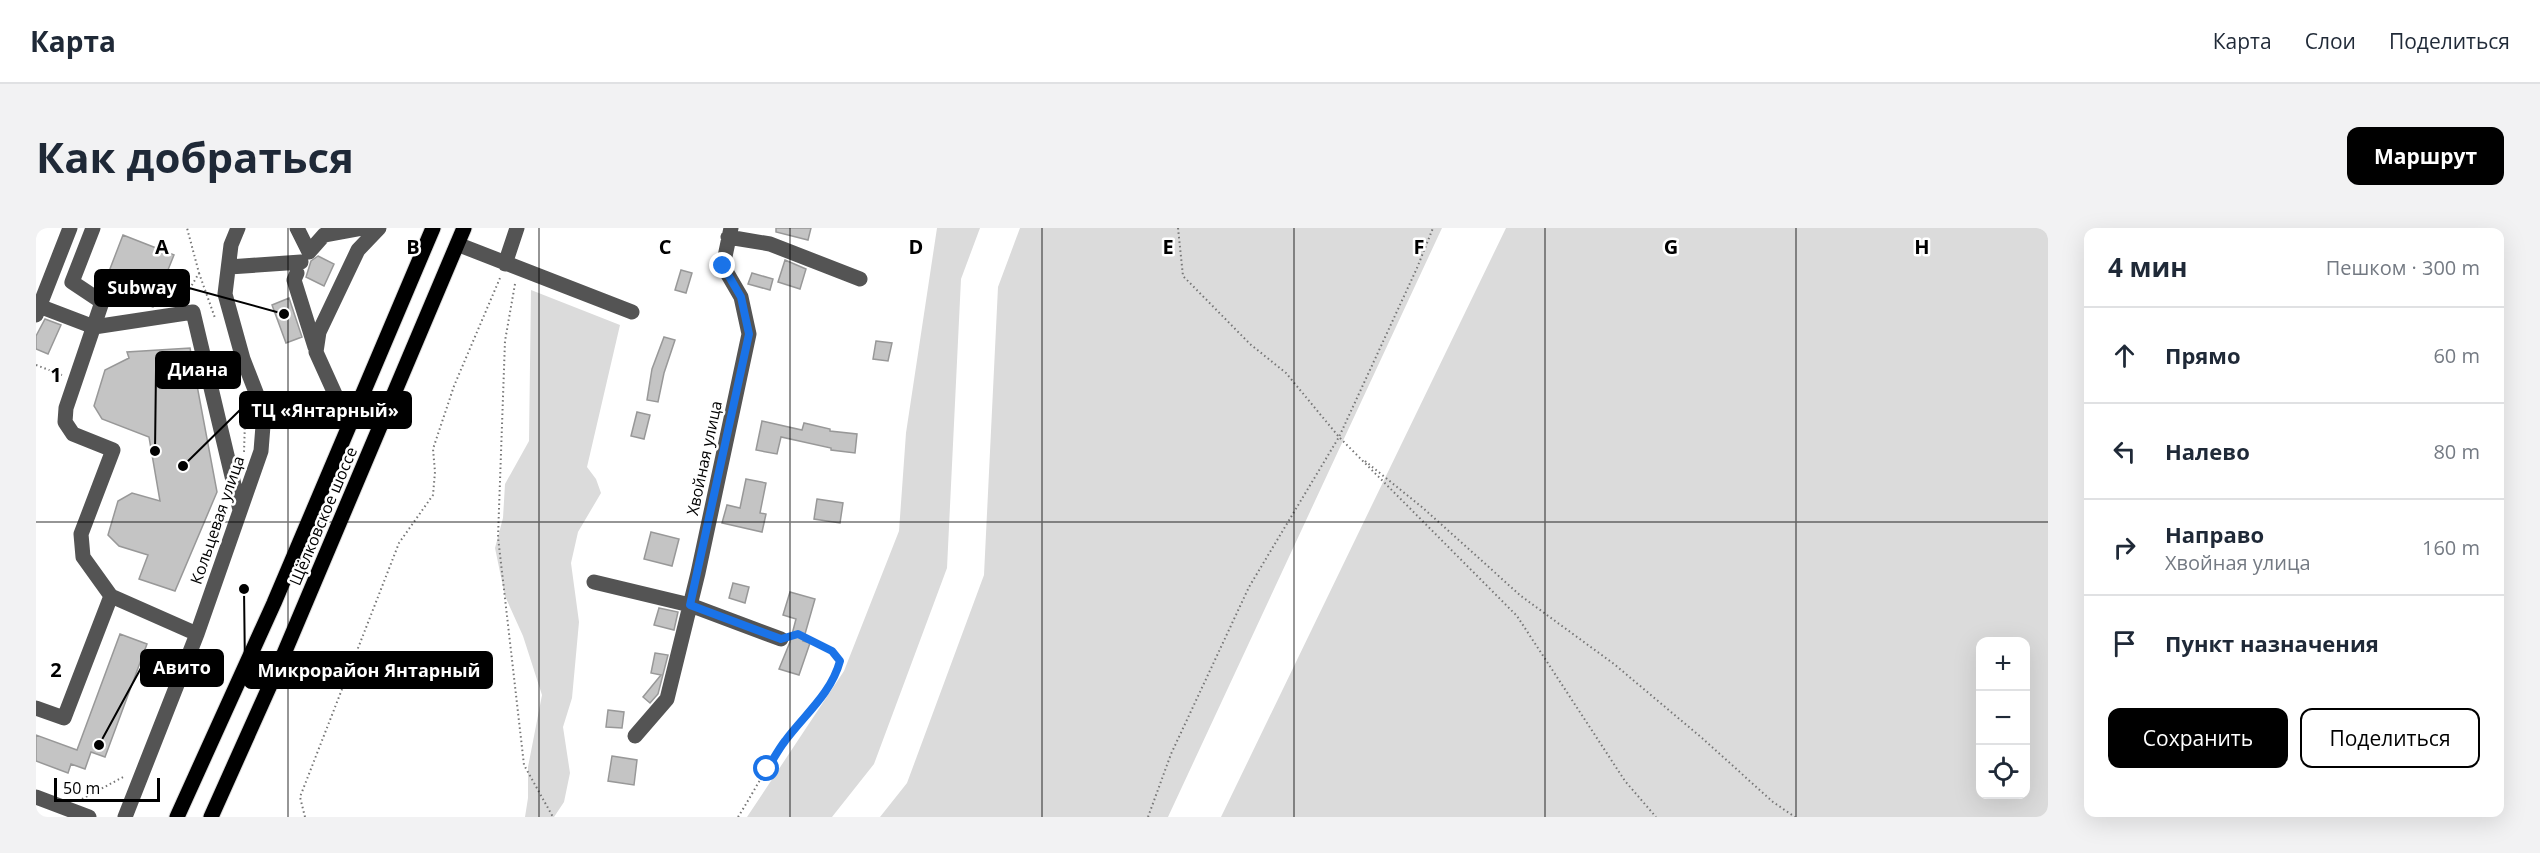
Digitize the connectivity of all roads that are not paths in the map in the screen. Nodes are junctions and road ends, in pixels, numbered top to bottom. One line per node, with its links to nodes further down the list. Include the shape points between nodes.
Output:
1 (70, 228): 16 (street)
2 (93, 228): 19 (street, via 72,282 102,302)
3 (238, 228): 14 (street, Кольцевая улица)
4 (297, 228): 12 (street)
5 (362, 228): 12 (street, via 324,235)
6 (379, 228): 20 (street, via 358,250 319,332)
7 (433, 228): 21 (main road, Щёлковское шоссе)
8 (464, 228): 34 (main road, Щёлковское шоссе)
9 (517, 228): 13 (street)
10 (730, 232): 15 (street); 25 (street, Хвойная улица, via 723,266 741,297 749,334)
11 (462, 246): 13 (street)
12 (302, 262): 14 (street); 20 (street, via 294,280)
13 (506, 264): 18 (street)
14 (229, 267): 22 (street, Кольцевая улица, via 225,294 243,359 264,413 261,451)
15 (860, 279)
16 (42, 281): 17 (street)
17 (38, 310): 19 (street)
18 (632, 312)
19 (94, 327): 22 (street, via 193,312); 24 (street, via 66,408 65,422 73,434 112,450 81,534 83,556)
20 (316, 352): 21 (street)
21 (349, 425): 33 (main road, Щёлковское шоссе)
22 (240, 510): 26 (street, Кольцевая улица)
23 (594, 582): 25 (street)
24 (111, 596): 26 (street); 28 (street, via 64,718)
25 (690, 605): 27 (street); 29 (street, Хвойная улица, via 667,699)
26 (197, 634): 32 (street, Кольцевая улица)
27 (781, 639)
28 (36, 708)
29 (635, 736)
30 (36, 796): 31 (street)
31 (89, 817)
32 (125, 817)
33 (177, 817)
34 (211, 817)

